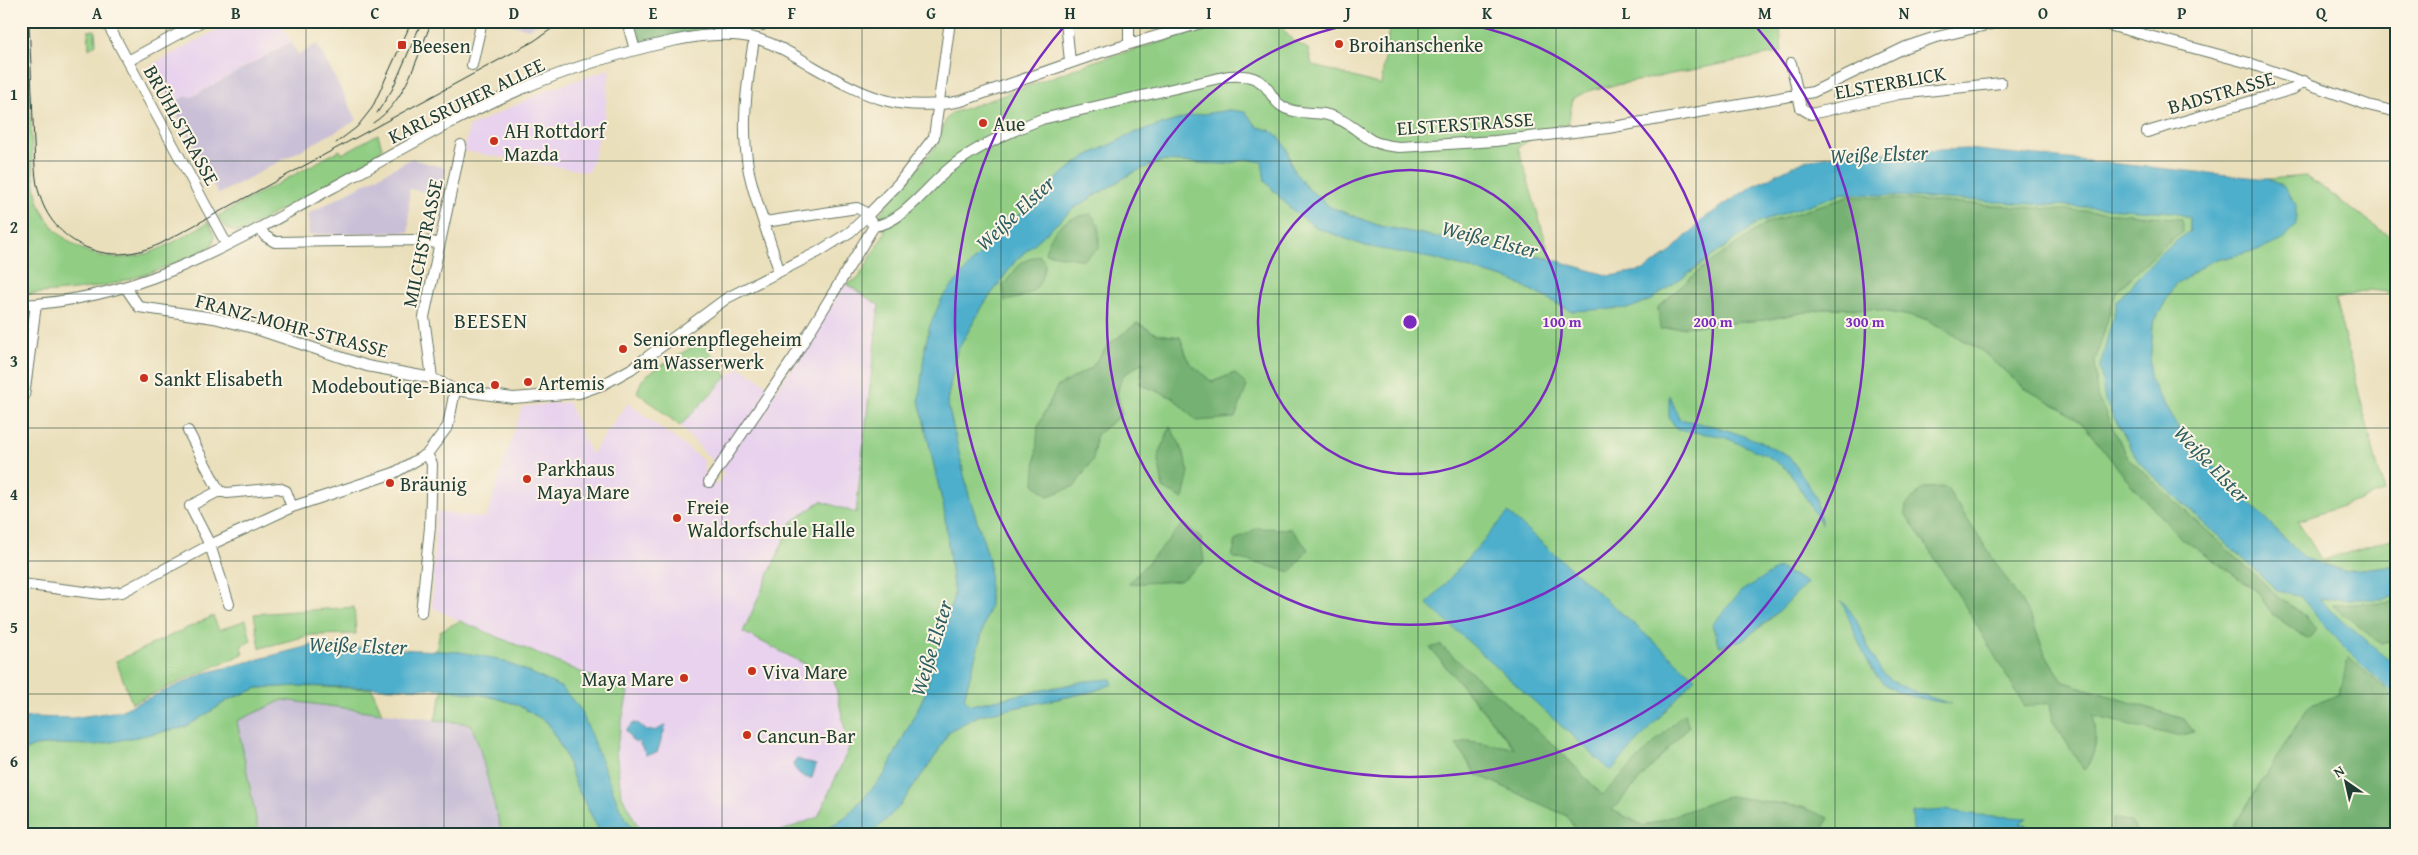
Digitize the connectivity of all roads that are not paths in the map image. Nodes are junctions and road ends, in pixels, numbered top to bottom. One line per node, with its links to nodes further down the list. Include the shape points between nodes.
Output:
1 (106, 21): 14 (street, BRÜHLSTRASSE)
2 (202, 21): 14 (street)
3 (482, 21): 17 (street)
4 (627, 21): 13 (street)
5 (950, 21): 21 (street, FRANZ-MOHR-STRASSE)
6 (1066, 21): 15 (street)
7 (1129, 21): 11 (street)
8 (1208, 21): 11 (street, KARLSRUHER ALLEE)
9 (2003, 21): 20 (street, ELSTERSTRASSE, via 1906,47 1813,92)
10 (2094, 21): 18 (street)
11 (1129, 44): 15 (street, KARLSRUHER ALLEE)
12 (753, 46): 26 (street, via 745,94 746,148 749,173)
13 (635, 50): 21 (street, KARLSRUHER ALLEE, via 710,35 756,38 787,51 871,97 914,106); 28 (street, KARLSRUHER ALLEE, via 550,77 499,99)
14 (128, 61): 30 (street, BRÜHLSTRASSE)
15 (1070, 62): 21 (street, KARLSRUHER ALLEE, via 986,93)
16 (1792, 63): 20 (street)
17 (472, 65)
18 (2304, 81): 22 (street, via 2368,105); 23 (street, BADSTRASSE, via 2294,89)
19 (2001, 83): 20 (street, ELSTERBLICK, via 1899,94 1811,114 1800,108)
20 (1798, 95): 27 (street, ELSTERSTRASSE, via 1608,128 1495,141 1400,147 1372,140 1348,122 1324,114 1284,108 1257,80 1245,75 1228,76 1050,117 1014,129 955,164 906,210)
21 (937, 105): 25 (street, FRANZ-MOHR-STRASSE, via 934,137 899,183)
22 (2397, 112)
23 (2147, 132)
24 (461, 145): 29 (street, MILCHSTRASSE)
25 (867, 216): 26 (street, via 852,208); 27 (street); 31 (street, FRANZ-MOHR-STRASSE, via 850,232)
26 (765, 222): 31 (street)
27 (874, 226): 40 (street, via 793,359)
28 (260, 228): 29 (street, via 275,242 412,240); 30 (street, KARLSRUHER ALLEE)
29 (438, 243): 35 (street, MILCHSTRASSE, via 424,317)
30 (227, 245): 32 (street, KARLSRUHER ALLEE)
31 (779, 271): 36 (street, FRANZ-MOHR-STRASSE, via 727,298 631,369 604,384 579,393 530,398)
32 (126, 288): 33 (street, KARLSRUHER ALLEE); 35 (street, FRANZ-MOHR-STRASSE, via 139,306 214,318 367,366)
33 (36, 304): 34 (street, KARLSRUHER ALLEE); 37 (street)
34 (21, 305)
35 (432, 378): 36 (street, FRANZ-MOHR-STRASSE)
36 (455, 390): 39 (street, via 448,426)
37 (24, 396)
38 (188, 431): 41 (street)
39 (427, 454): 42 (street, via 387,476); 46 (street, via 432,464 430,527)
40 (709, 482)
41 (219, 491): 42 (street, via 279,488 286,491); 43 (street, via 190,506)
42 (292, 507): 43 (street)
43 (210, 545): 44 (street, via 122,592 102,594); 45 (street)
44 (21, 584)
45 (229, 604)
46 (421, 613)

